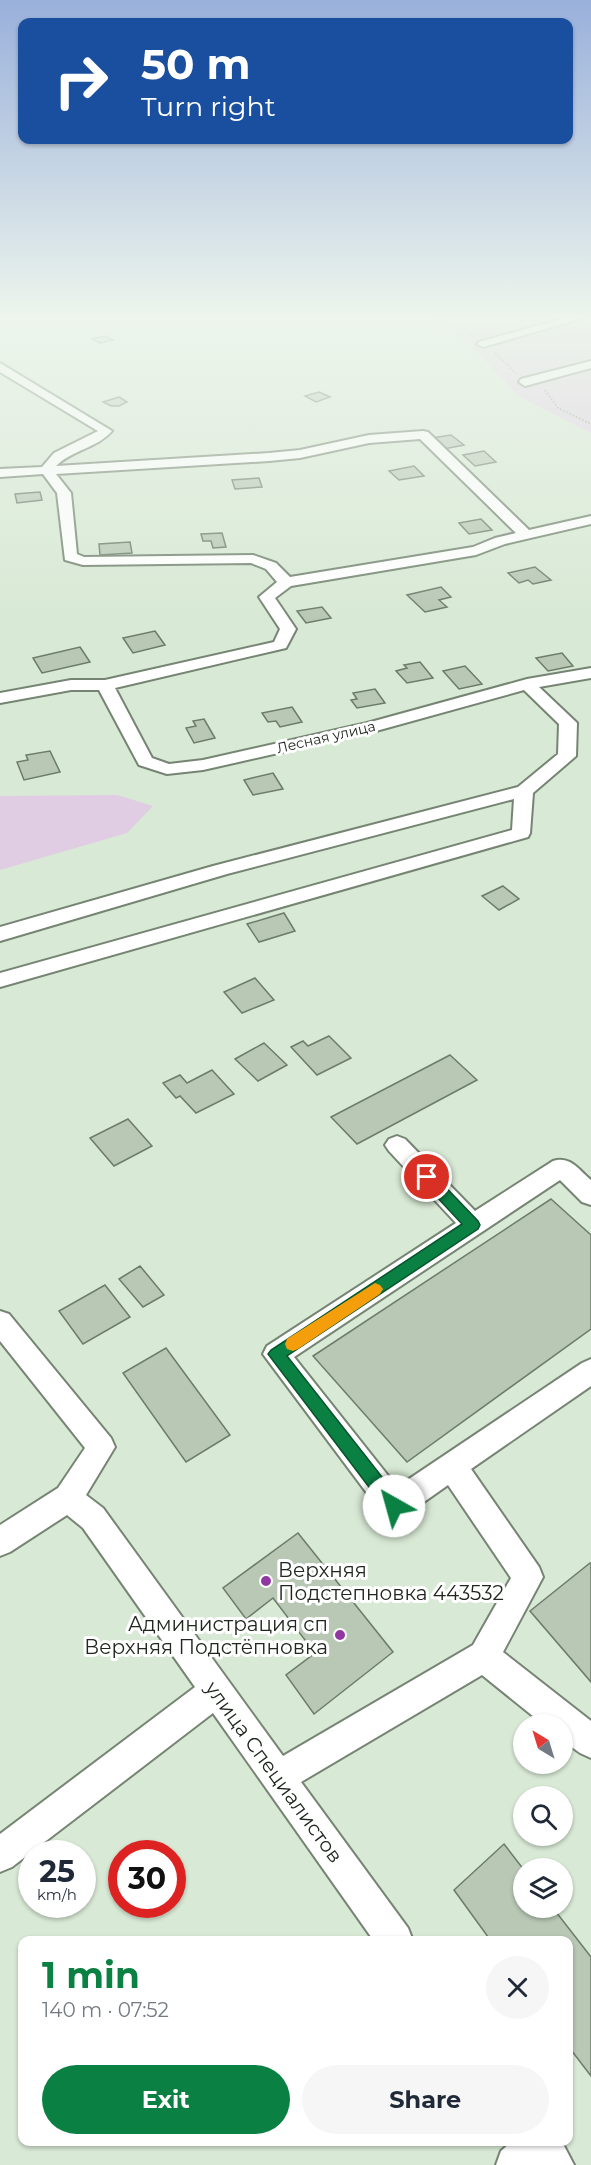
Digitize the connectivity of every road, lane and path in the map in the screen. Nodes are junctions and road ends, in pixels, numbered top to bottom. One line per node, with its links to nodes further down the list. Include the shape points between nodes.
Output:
1 (86, 419): 2 (street, via 106,431 98,439 55,456)
2 (46, 470): 3 (street); 5 (street, via 269,457 369,439 423,435); 6 (street, via 64,493 70,557 83,561 254,559 271,566)
3 (0, 473)
4 (591, 520): 5 (street)
5 (526, 535): 6 (street, via 476,551)
6 (286, 582): 9 (street, via 267,597 288,628 280,645)
7 (591, 673): 8 (street, Лесная улица)
8 (526, 684): 9 (street, Лесная улица, via 370,727 203,765 166,769 145,761); 11 (street, via 568,723 567,756)
9 (105, 685): 10 (street, via 71,685)
10 (0, 698)
11 (524, 791): 12 (street, via 220,870); 13 (street, via 521,833)
12 (0, 934)
13 (0, 980)
14 (397, 1145): 16 (street)
15 (591, 1195): 16 (street, via 561,1167)
16 (473, 1225): 19 (street, via 276,1354 394,1506)
17 (0, 1322): 20 (street, via 101,1447)
18 (591, 1371): 19 (street)
19 (452, 1466): 22 (street, via 528,1578)
20 (68, 1498): 21 (street); 23 (street, улица Специалистов, via 93,1518)
21 (0, 1542)
22 (484, 1656): 24 (street); 25 (street)
23 (216, 1691): 25 (street, улица Специалистов); 26 (street)
24 (591, 1742)
25 (278, 1777): 27 (street, улица Специалистов)
26 (0, 1855)
27 (391, 1936)
28 (534, 2146): 30 (street)
29 (541, 2146): 31 (street)
30 (515, 2165)
31 (555, 2165)

